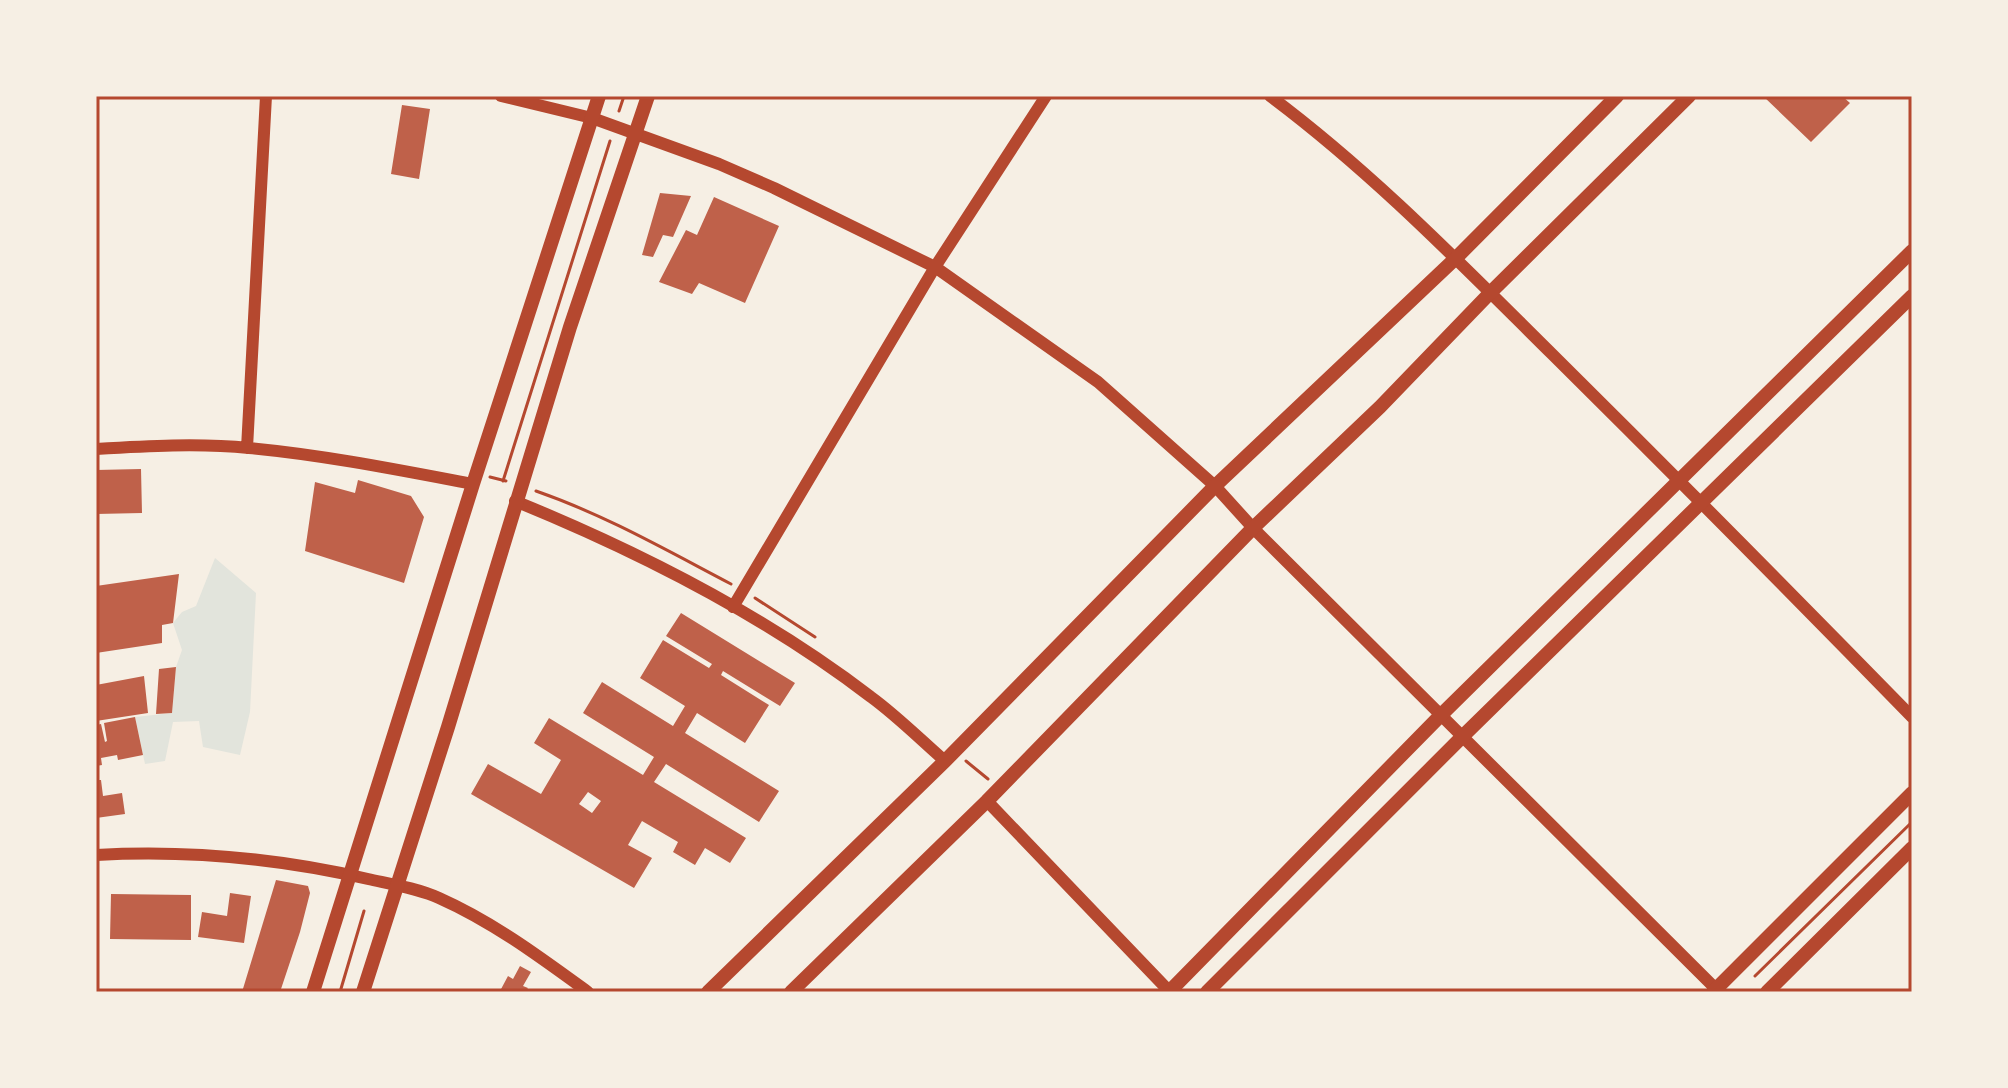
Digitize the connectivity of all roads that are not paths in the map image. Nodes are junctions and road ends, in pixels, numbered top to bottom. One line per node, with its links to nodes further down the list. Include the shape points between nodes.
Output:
1 (266, 96): 16 (street)
2 (501, 96): 9 (street)
3 (599, 96): 9 (main road)
4 (648, 96): 10 (main road)
5 (1046, 96): 13 (street)
6 (1270, 96): 12 (street, via 1379,185)
7 (1617, 96): 12 (main road)
8 (1689, 96): 14 (main road)
9 (592, 118): 10 (street); 18 (main road)
10 (637, 134): 13 (street, via 774,188); 21 (main road)
11 (1912, 251): 19 (main road)
12 (1456, 258): 14 (street); 20 (main road)
13 (935, 267): 20 (street, via 1098,382); 24 (street)
14 (1490, 293): 19 (street); 23 (main road)
15 (1912, 296): 22 (main road)
16 (247, 448): 17 (street); 18 (street)
17 (96, 449)
18 (475, 479): 33 (main road)
19 (1680, 481): 22 (street); 25 (main road)
20 (1215, 486): 23 (street); 28 (main road)
21 (515, 501): 24 (street, via 596,534); 34 (main road)
22 (1702, 502): 26 (street); 27 (main road)
23 (1253, 528): 25 (street); 30 (main road)
24 (733, 607): 28 (street, via 803,649)
25 (1441, 715): 27 (street); 41 (main road)
26 (1912, 717)
27 (1463, 736): 35 (street); 42 (main road)
28 (949, 756): 39 (main road)
29 (1912, 793): 35 (main road)
30 (987, 801): 40 (main road); 41 (street)
31 (1912, 848): 43 (main road)
32 (96, 855): 33 (street, via 183,853 277,861)
33 (350, 875): 34 (street); 36 (main road)
34 (397, 886): 37 (main road); 38 (street, via 437,897 517,940)
35 (1716, 991)
36 (313, 992)
37 (363, 992)
38 (588, 992)
39 (708, 992)
40 (791, 992)
41 (1170, 992)
42 (1207, 992)
43 (1767, 992)

